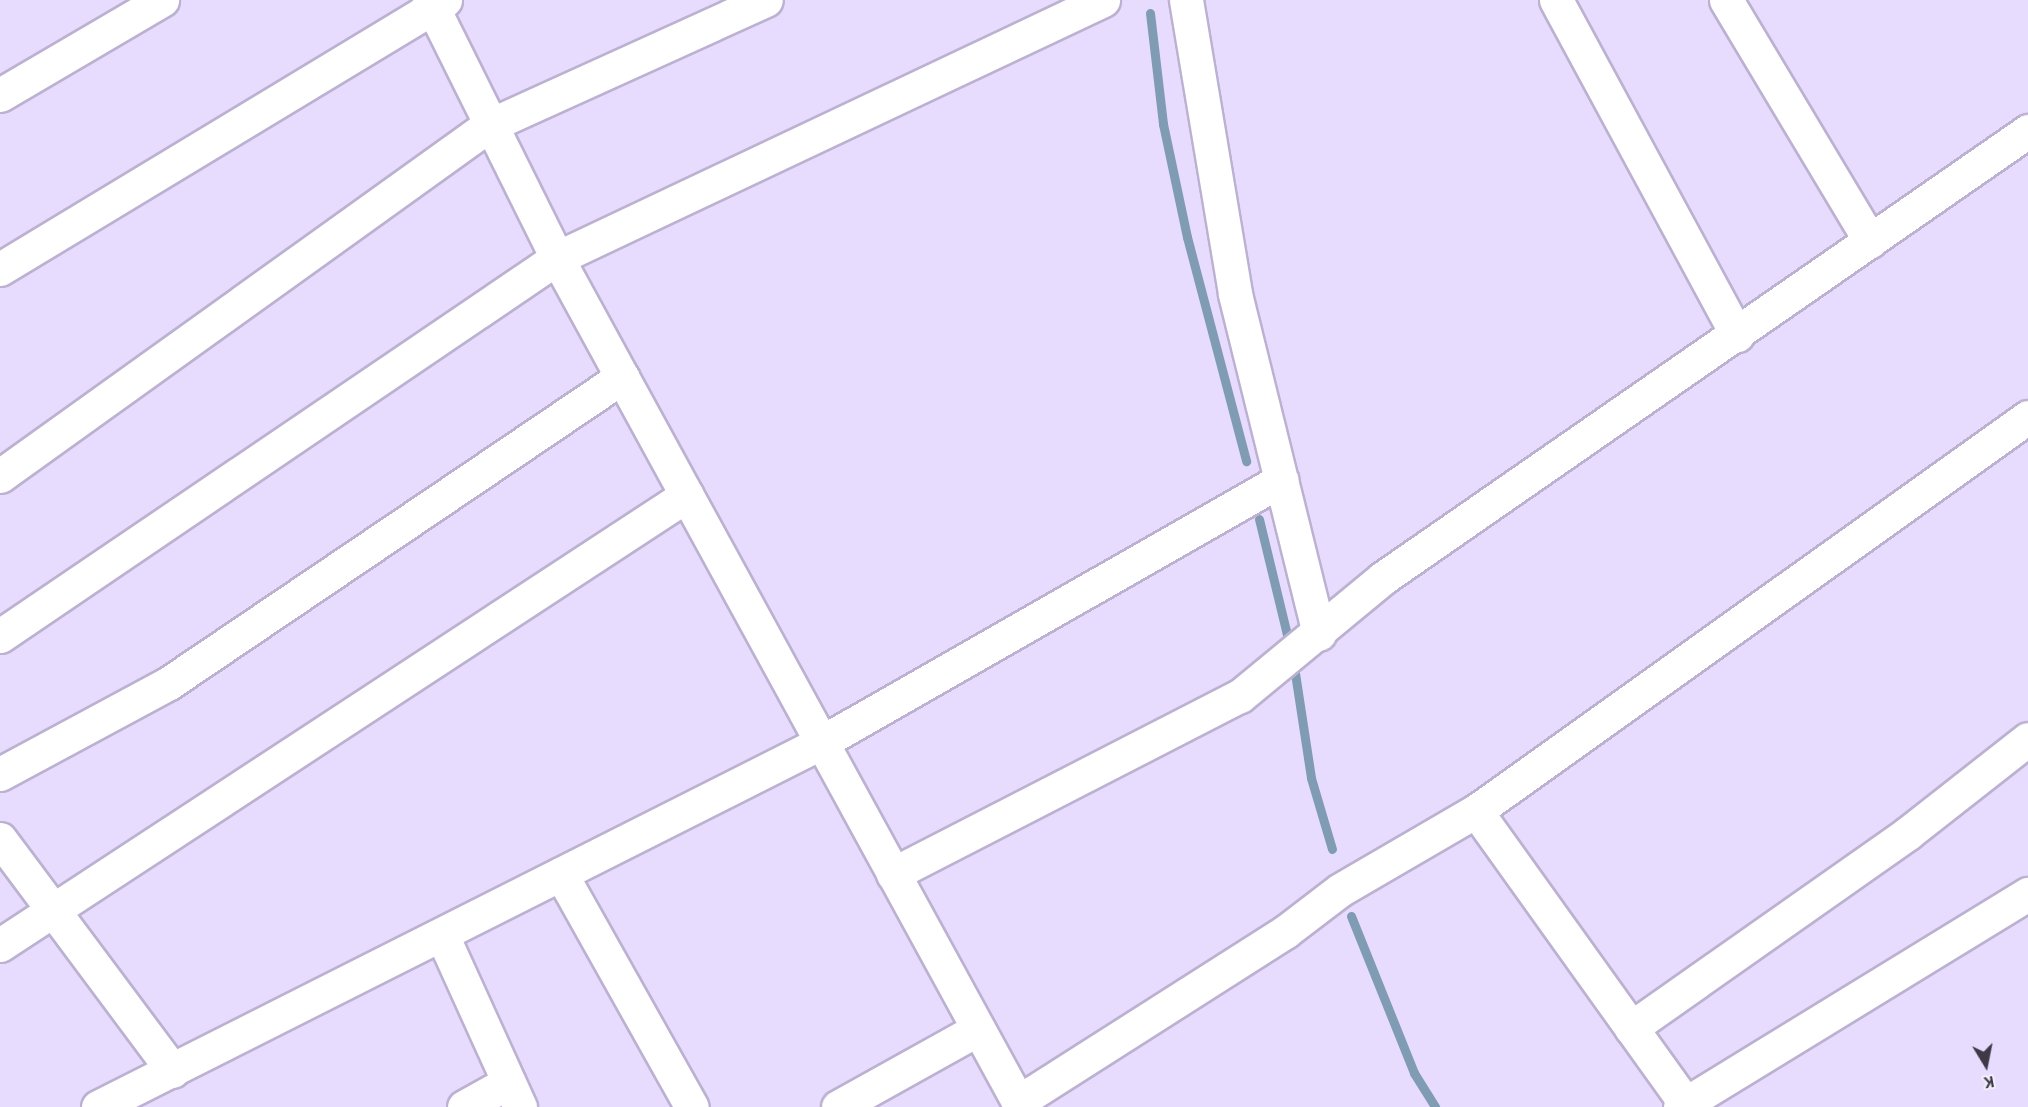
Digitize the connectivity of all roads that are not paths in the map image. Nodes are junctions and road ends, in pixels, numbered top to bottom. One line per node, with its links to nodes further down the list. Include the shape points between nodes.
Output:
1 (162, 0): 8 (street)
2 (766, 0): 9 (street)
3 (1103, 0): 12 (street)
4 (1186, 0): 18 (street, via 1235,294)
5 (1556, 0): 14 (street)
6 (1726, 0): 11 (street)
7 (435, 2): 9 (street); 13 (street)
8 (0, 95)
9 (488, 126): 12 (street); 17 (street)
10 (2028, 131): 11 (street)
11 (1870, 242): 14 (street)
12 (557, 258): 15 (street); 21 (street)
13 (0, 269)
14 (1737, 334): 20 (street, via 1383,578)
15 (622, 377): 19 (street); 24 (street, via 169,683)
16 (2028, 417): 25 (street)
17 (0, 476)
18 (1281, 480): 20 (street); 23 (street)
19 (687, 495): 23 (street); 30 (street)
20 (1319, 634): 28 (street, via 1240,696)
21 (0, 636)
22 (2028, 739): 33 (street, via 1908,833)
23 (822, 742): 27 (street); 28 (street)
24 (0, 774)
25 (1476, 811): 33 (street); 37 (street, via 1340,890 1285,932)
26 (0, 839): 30 (street)
27 (561, 874): 31 (street); 41 (street)
28 (894, 874): 34 (street)
29 (2028, 894): 38 (street)
30 (55, 913): 32 (street); 35 (street)
31 (442, 935): 35 (street); 36 (street)
32 (0, 945)
33 (1631, 1028): 38 (street)
34 (978, 1029): 37 (street); 42 (street)
35 (159, 1087): 39 (street)
36 (514, 1095): 40 (street)
37 (1019, 1105)
38 (1684, 1106)
39 (98, 1107)
40 (464, 1107)
41 (692, 1107)
42 (838, 1107)

